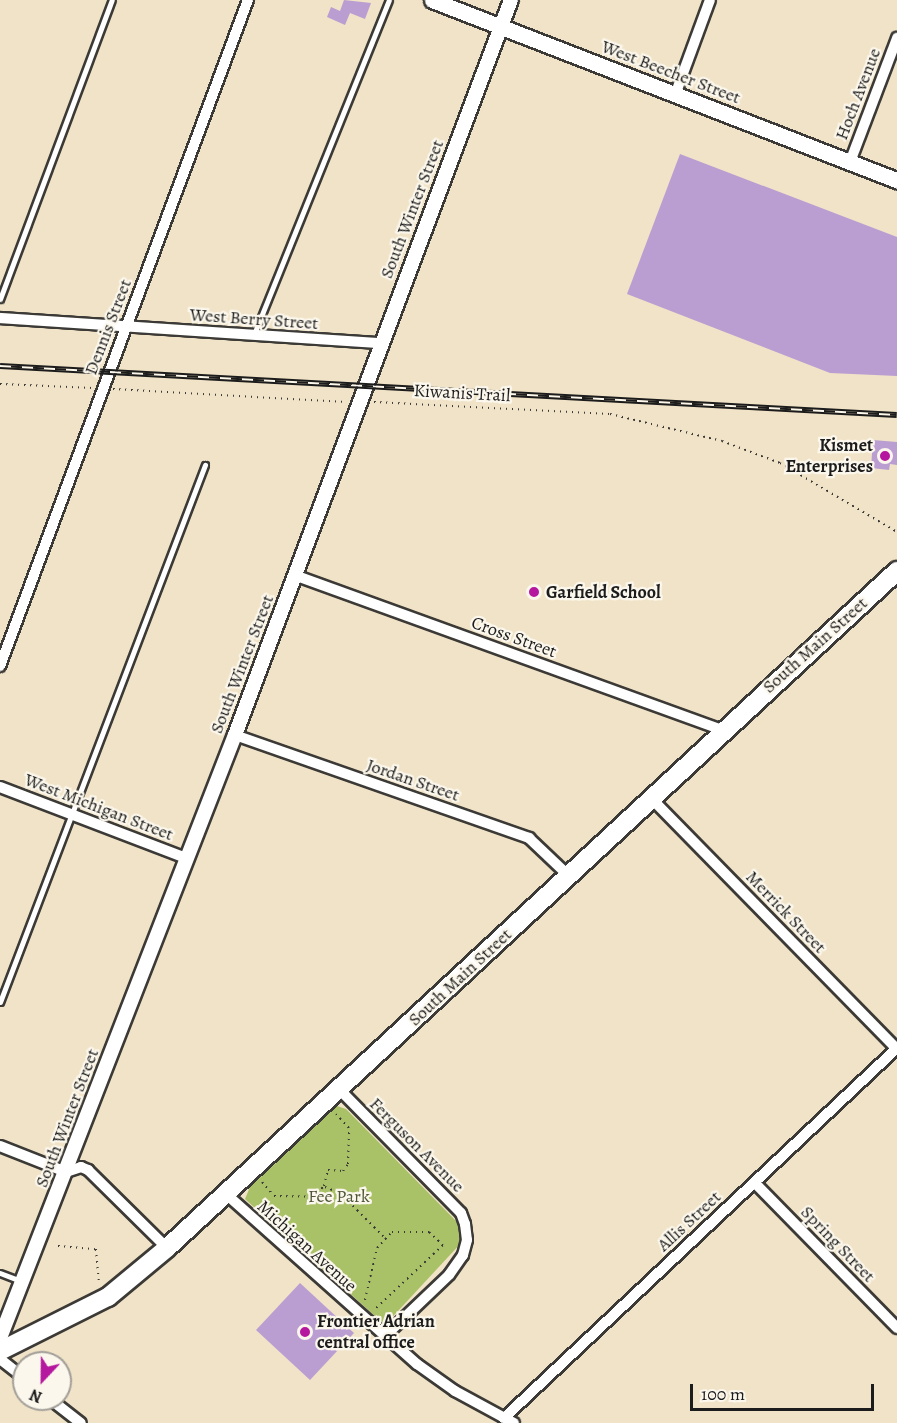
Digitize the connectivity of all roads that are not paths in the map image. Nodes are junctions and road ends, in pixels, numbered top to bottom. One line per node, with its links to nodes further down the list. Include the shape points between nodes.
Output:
1 (112, 0): 12 (lane)
2 (248, 0): 14 (street, Dennis Street)
3 (389, 0): 15 (lane)
4 (432, 0): 7 (main road, West Beecher Street)
5 (511, 0): 7 (street, South Winter Street)
6 (710, 0): 9 (street)
7 (501, 27): 9 (main road, West Beecher Street); 16 (street, South Winter Street)
8 (897, 38): 10 (street, Hoch Avenue)
9 (675, 95): 10 (main road, West Beecher Street)
10 (850, 162): 11 (main road, West Beecher Street)
11 (897, 180)
12 (0, 299)
13 (0, 318): 14 (street, West Berry Street)
14 (126, 327): 15 (street, West Berry Street); 20 (street, Dennis Street)
15 (254, 336): 16 (street, West Berry Street)
16 (380, 343): 19 (street, South Winter Street)
17 (205, 465): 25 (lane)
18 (897, 571): 21 (main road, South Main Street)
19 (294, 575): 21 (street, Cross Street); 22 (street, South Winter Street)
20 (0, 666)
21 (723, 730): 24 (main road, South Main Street)
22 (235, 735): 26 (street, South Winter Street); 27 (street, Jordan Street, via 529,838)
23 (0, 787): 25 (street, West Michigan Street)
24 (651, 798): 27 (main road, South Main Street); 29 (street, Merrick Street)
25 (73, 815): 26 (street, West Michigan Street); 28 (lane)
26 (186, 858): 32 (street, South Winter Street)
27 (569, 876): 30 (main road, South Main Street)
28 (0, 1002)
29 (897, 1049): 33 (street, Allis Street)
30 (339, 1089): 34 (main road, South Main Street); 39 (street, Ferguson Avenue, via 461,1213 465,1224 467,1240 453,1269)
31 (0, 1146): 32 (street)
32 (66, 1172): 35 (street, via 81,1167 88,1170); 37 (street, South Winter Street)
33 (754, 1183): 38 (street, Spring Street); 45 (street, Allis Street)
34 (226, 1194): 35 (main road, South Main Street); 39 (street, Michigan Avenue)
35 (167, 1248): 41 (main road, South Main Street, via 108,1297)
36 (0, 1272): 37 (lane)
37 (23, 1281): 40 (street, South Winter Street)
38 (897, 1328)
39 (384, 1337): 45 (street, Michigan Avenue, via 455,1391)
40 (0, 1338)
41 (0, 1351)
42 (0, 1359): 43 (street)
43 (12, 1368)
44 (66, 1411): 46 (street)
45 (509, 1420)
46 (81, 1423)

